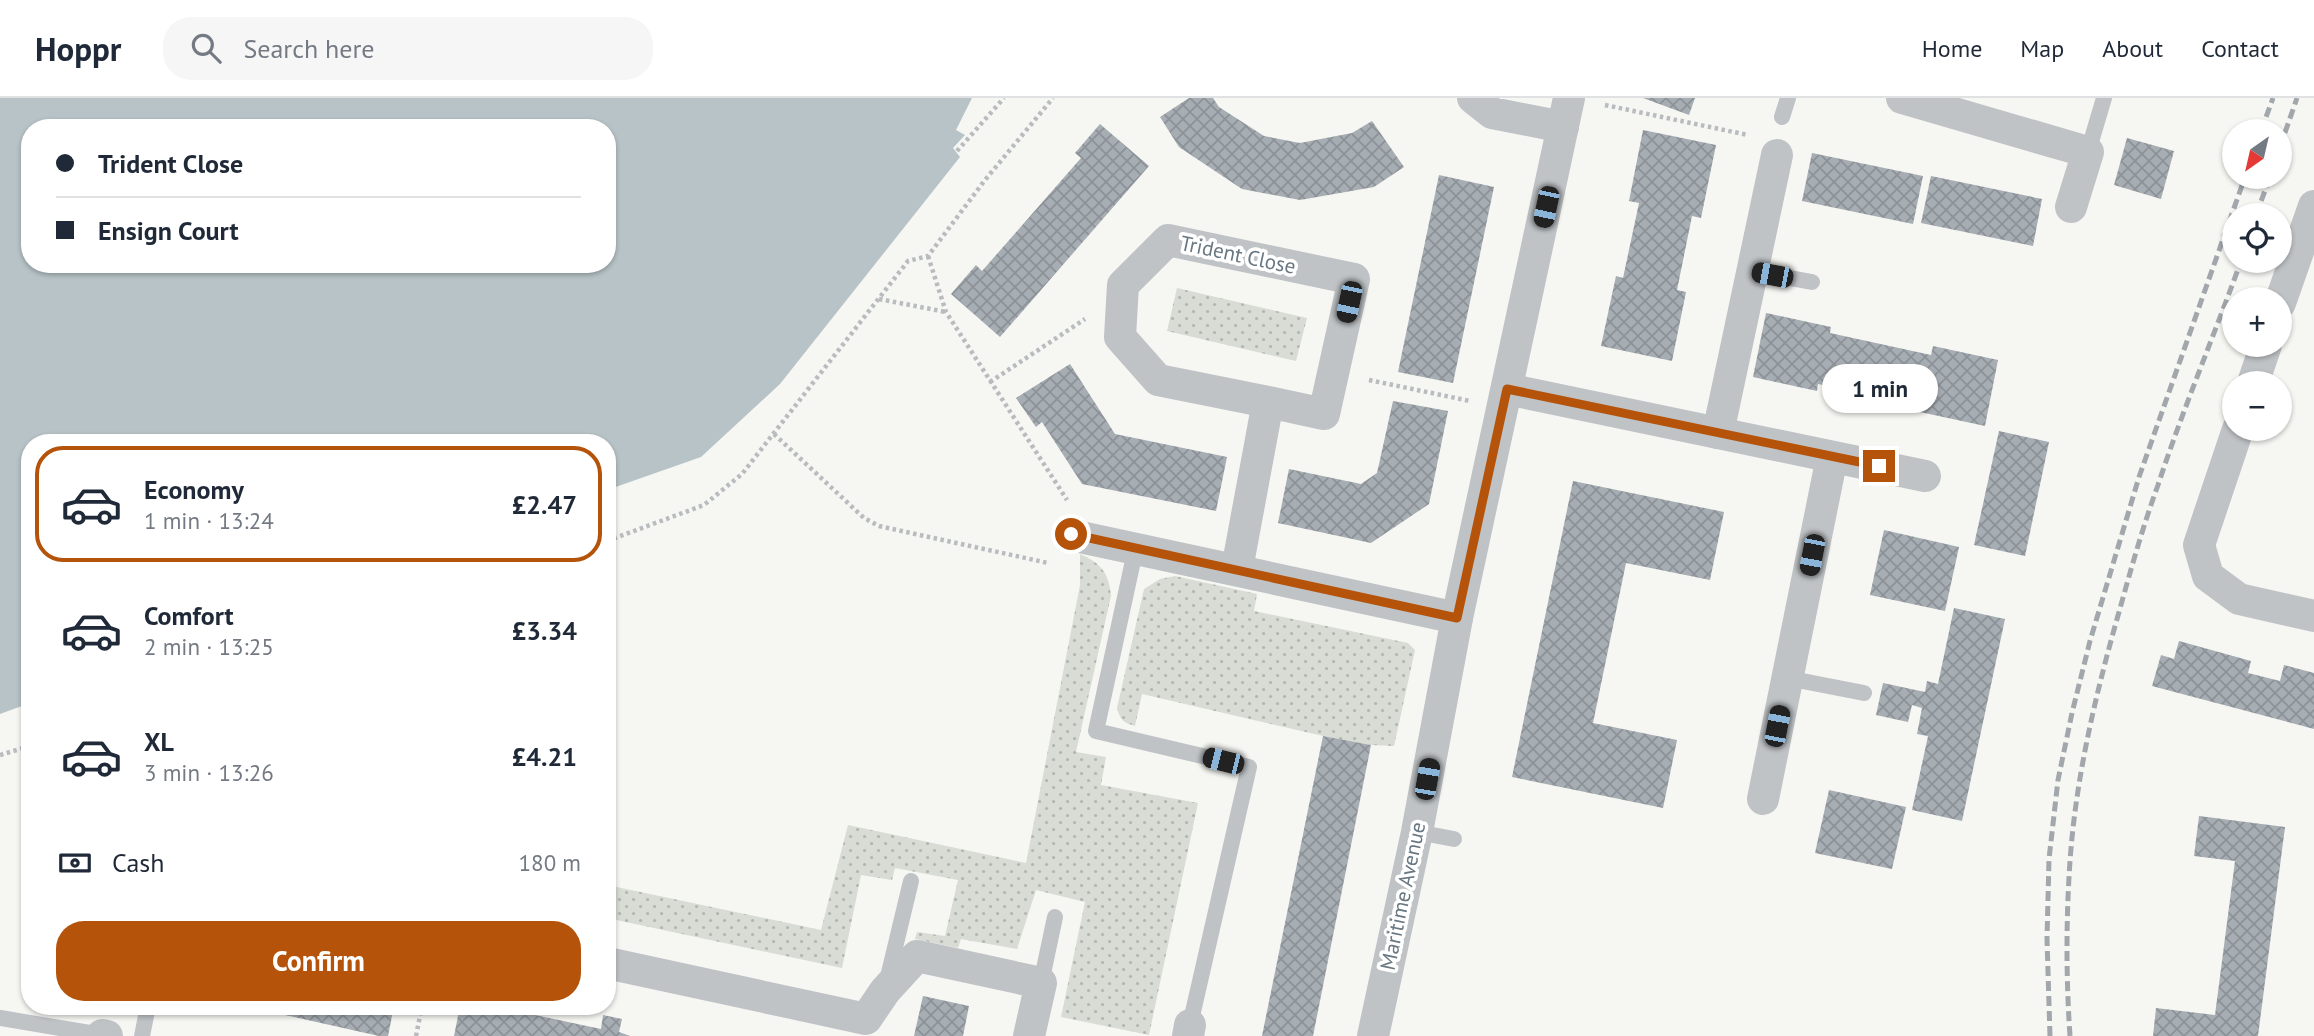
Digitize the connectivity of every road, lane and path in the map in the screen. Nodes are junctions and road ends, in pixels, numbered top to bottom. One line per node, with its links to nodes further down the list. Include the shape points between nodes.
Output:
1 (1004, 98): 11 (path)
2 (1053, 98): 15 (path)
3 (1473, 98): 8 (street, via 1492,113)
4 (1788, 98): 9 (lane)
5 (1902, 98): 12 (street)
6 (2104, 98): 12 (lane)
7 (1605, 105): 10 (path)
8 (1566, 112): 24 (street, Maritime Avenue)
9 (1782, 117)
10 (1766, 146): 16 (street)
11 (957, 151)
12 (2088, 152): 14 (street)
13 (2314, 206): 18 (street)
14 (2071, 207)
15 (928, 256): 19 (path, via 908,261); 21 (path)
16 (1752, 271): 17 (lane); 28 (street)
17 (1812, 282)
18 (2286, 287)
19 (878, 299): 21 (path); 27 (path)
20 (1122, 311): 22 (street, Trident Close, via 1123,285 1168,240 1354,279); 23 (path, via 1094,313); 26 (street, Trident Close, via 1120,337 1158,380)
21 (946, 312): 23 (path)
22 (1333, 372): 25 (path); 26 (street, Trident Close, via 1324,414)
23 (990, 382): 32 (path, via 1072,509)
24 (1507, 389): 28 (street); 37 (street, Maritime Avenue)
25 (1474, 401)
26 (1268, 402): 35 (street)
27 (774, 433): 32 (path, via 863,518 879,526 1072,568); 33 (path, via 742,474 704,505)
28 (1718, 433): 30 (street)
29 (2234, 441): 36 (street, via 2199,545 2208,576 2239,599)
30 (1832, 457): 31 (street); 38 (street)
31 (1925, 476)
32 (1075, 535): 34 (street)
33 (616, 538)
34 (1136, 547): 35 (street); 53 (lane, via 1096,731 1249,767)
35 (1237, 569): 37 (street)
36 (2314, 616)
37 (1457, 618): 43 (street, Maritime Avenue)
38 (1787, 678): 39 (lane); 42 (street)
39 (1864, 693)
40 (21, 749): 41 (path)
41 (0, 755)
42 (1763, 799)
43 (1417, 832): 44 (lane); 58 (street, Maritime Avenue)
44 (1454, 839)
45 (911, 881): 49 (lane)
46 (1055, 917): 48 (lane)
47 (616, 966): 49 (street, via 866,1019)
48 (1041, 983): 49 (street, via 917,956); 57 (street)
49 (885, 990)
50 (146, 1015): 55 (lane)
51 (420, 1015): 56 (path)
52 (0, 1018): 54 (lane)
53 (1189, 1031)
54 (104, 1036)
55 (142, 1036)
56 (415, 1036)
57 (1029, 1036)
58 (1373, 1036)

